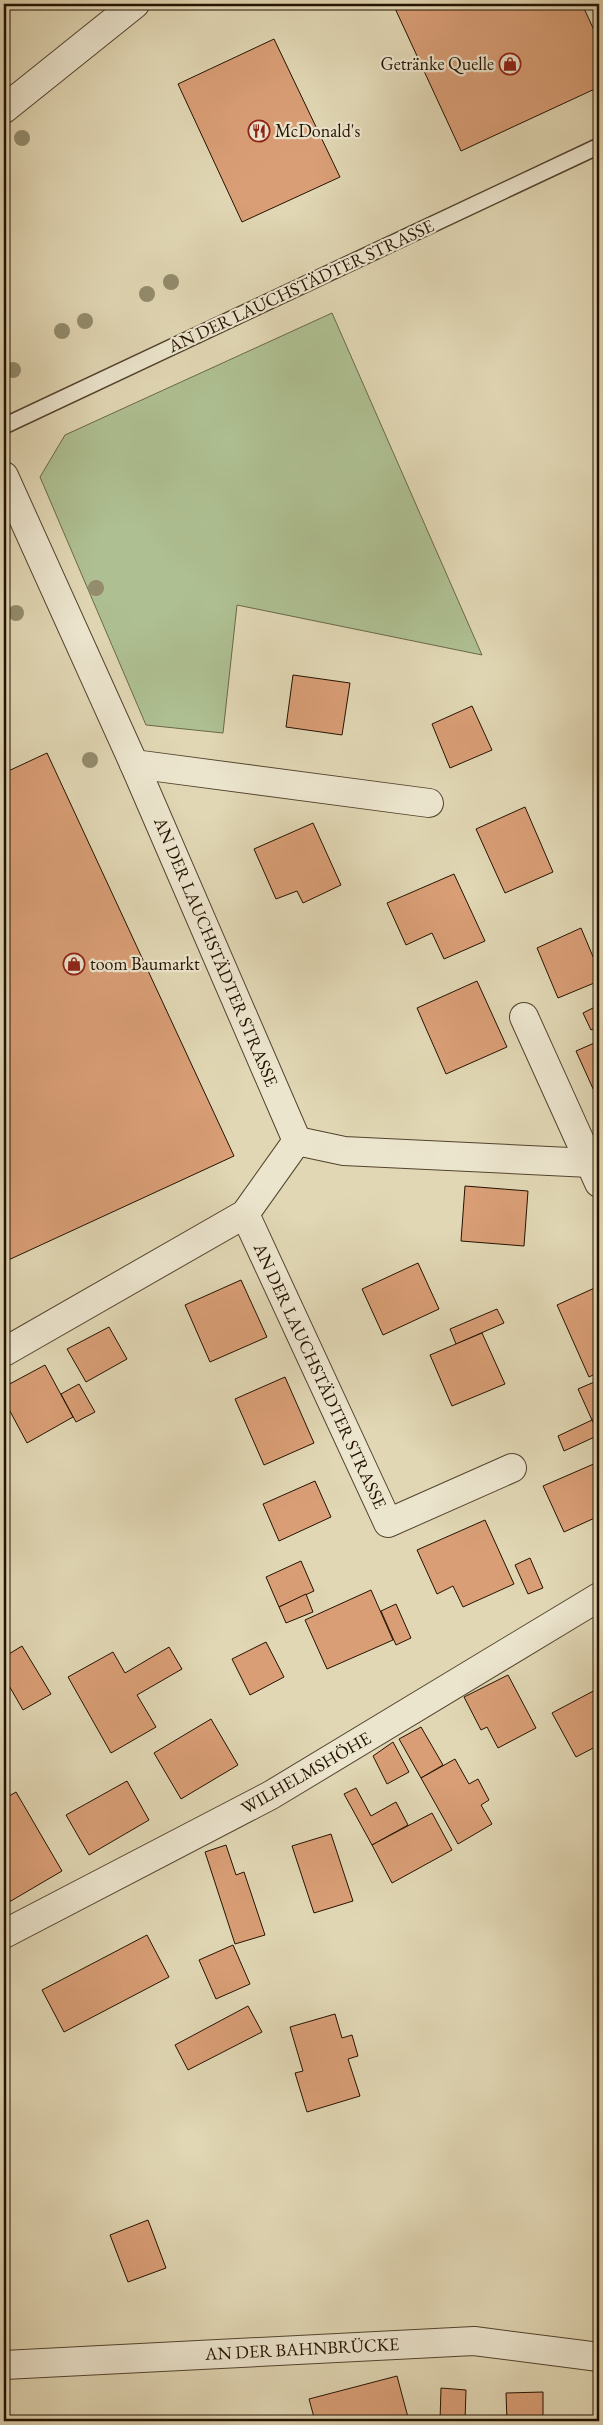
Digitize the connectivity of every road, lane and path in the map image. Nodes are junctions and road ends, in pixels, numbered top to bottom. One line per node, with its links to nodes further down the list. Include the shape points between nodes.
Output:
1 (135, 4): 2 (street)
2 (4, 109)
3 (599, 146): 4 (lane, AN DER LAUCHSTÄDTER STRASSE)
4 (4, 426)
5 (4, 476): 6 (street, AN DER LAUCHSTÄDTER STRASSE)
6 (134, 764): 7 (street); 9 (street, AN DER LAUCHSTÄDTER STRASSE)
7 (429, 803)
8 (524, 1017): 10 (street)
9 (296, 1141): 10 (street, via 344,1151); 11 (street)
10 (595, 1173)
11 (245, 1214): 12 (street); 13 (street, AN DER LAUCHSTÄDTER STRASSE, via 388,1523)
12 (4, 1352)
13 (512, 1468)
14 (599, 1597): 15 (street, WILHELMSHÖHE, via 272,1795)
15 (4, 1934)
16 (599, 2358): 17 (street, AN DER BAHNBRÜCKE, via 474,2340)
17 (4, 2365)

